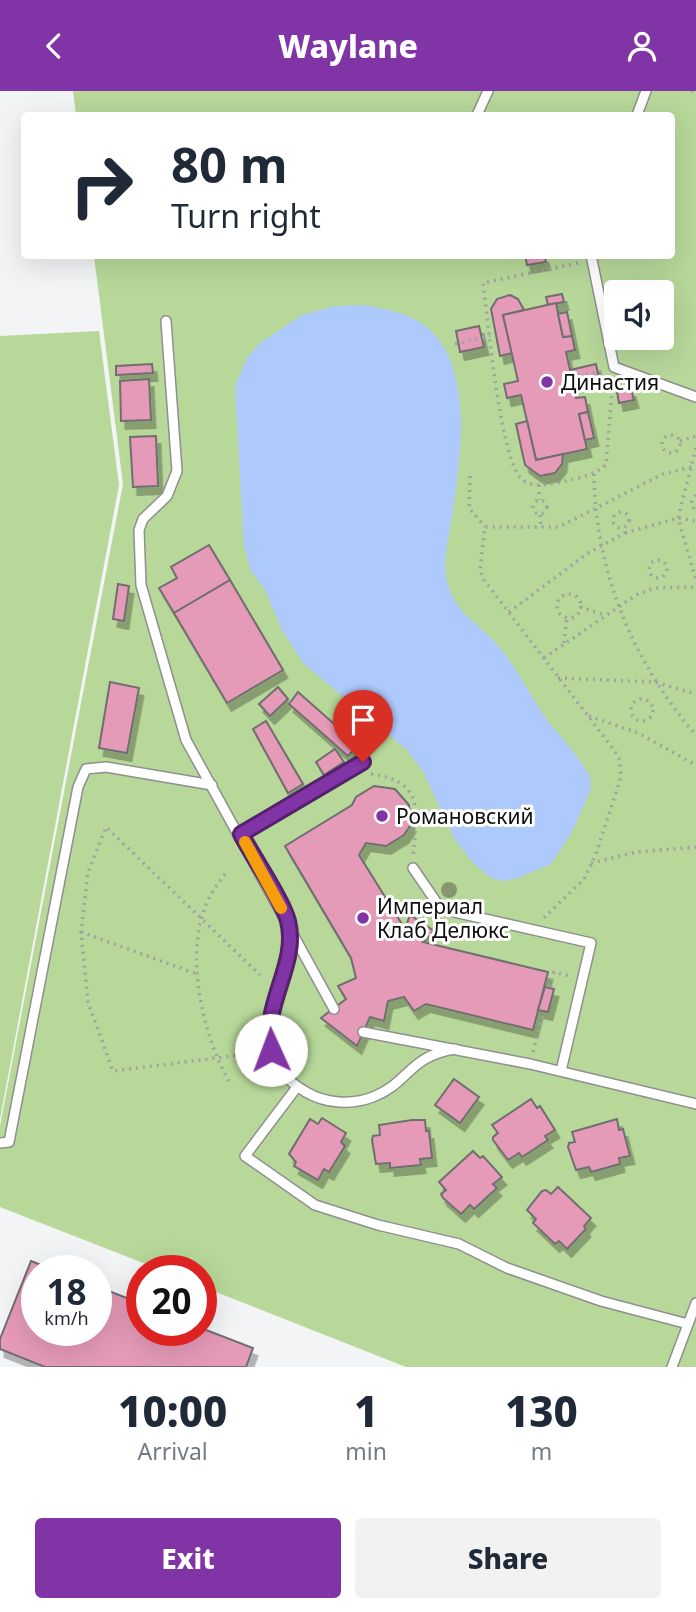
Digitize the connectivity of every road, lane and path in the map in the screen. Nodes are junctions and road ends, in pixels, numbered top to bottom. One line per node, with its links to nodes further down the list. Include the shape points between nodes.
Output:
1 (488, 91): 3 (lane)
2 (646, 91): 4 (lane)
3 (478, 112)
4 (638, 112)
5 (592, 259): 10 (lane)
6 (580, 275): 8 (path, via 577,262 483,283)
7 (166, 321): 55 (lane, via 177,471 167,496 143,519 139,530 141,585 186,740)
8 (490, 337): 9 (path); 21 (path, via 502,428 513,469 524,481)
9 (455, 344)
10 (614, 367): 13 (lane); 19 (path, via 606,465)
11 (597, 372): 12 (path)
12 (572, 377)
13 (696, 397)
14 (696, 436): 15 (path)
15 (680, 441): 15 (path, via 678,451 672,454 662,447 668,435)
16 (696, 448): 17 (path)
17 (690, 466): 18 (path); 24 (path); 27 (path)
18 (696, 466)
19 (594, 474): 21 (path); 24 (path)
20 (470, 476): 29 (path, via 469,508)
21 (539, 485): 23 (path)
22 (696, 495): 25 (path, via 691,503)
23 (539, 500): 26 (path, via 533,506); 26 (path, via 547,507)
24 (594, 508): 30 (path, via 559,527); 33 (path)
25 (696, 512)
26 (540, 515): 30 (path)
27 (678, 518): 28 (path); 32 (path); 35 (path)
28 (696, 521)
29 (485, 527): 30 (path); 40 (path, via 480,570)
30 (541, 528)
31 (623, 528): 31 (path, via 613,522 620,512 629,520); 32 (path)
32 (625, 533): 33 (path)
33 (602, 545): 38 (path); 40 (path)
34 (659, 578): 34 (path, via 667,568 656,559 648,571); 36 (path)
35 (696, 580)
36 (660, 587): 37 (path); 38 (path)
37 (696, 587)
38 (618, 605): 41 (path); 46 (path)
39 (580, 607): 41 (path); 42 (path, via 576,615); 42 (path, via 575,596 561,597 558,608)
40 (509, 612): 44 (path)
41 (605, 615): 43 (path)
42 (567, 617): 43 (path)
43 (563, 644): 44 (path)
44 (544, 658): 45 (path)
45 (558, 678): 46 (path); 48 (path)
46 (655, 682): 47 (path); 51 (path)
47 (696, 694)
48 (586, 716): 50 (path); 58 (path, via 614,750 621,767)
49 (641, 720): 49 (path, via 652,712 646,700 635,701 631,707 633,716); 50 (path)
50 (638, 733): 53 (path)
51 (696, 735)
52 (363, 762): 56 (lane)
53 (696, 765)
54 (387, 776): 59 (path, via 402,783 417,804)
55 (212, 785): 56 (lane); 80 (lane, via 106,767 86,769 78,787 9,1142)
56 (241, 834): 63 (lane)
57 (696, 847): 58 (path, via 637,852)
58 (591, 863): 61 (path, via 584,879)
59 (413, 868): 67 (lane, via 441,909 591,943)
60 (225, 874): 62 (path, via 210,894)
61 (552, 909)
62 (201, 919): 64 (path, via 106,827 88,872); 65 (path); 66 (path)
63 (288, 921): 69 (lane); 78 (lane, via 289,949 272,1006 269,1036 279,1066)
64 (81, 932): 65 (path); 74 (path, via 88,1002 113,1071)
65 (197, 974): 74 (path, via 204,1023)
66 (260, 975)
67 (583, 979): 68 (path, via 554,972); 76 (lane)
68 (549, 987)
69 (334, 1009)
70 (543, 1013): 75 (path)
71 (363, 1032): 72 (lane)
72 (455, 1049): 75 (lane); 78 (lane, via 424,1057 396,1083 362,1101 326,1100)
73 (256, 1053): 74 (path)
74 (216, 1058): 77 (path)
75 (530, 1064): 76 (lane)
76 (561, 1072): 79 (lane)
77 (230, 1086)
78 (297, 1087): 82 (lane, via 244,1156 297,1195 378,1225 459,1244 507,1268 601,1301)
79 (696, 1104)
80 (0, 1143)
81 (696, 1303): 82 (lane)
82 (688, 1324): 83 (lane)
83 (672, 1367)

